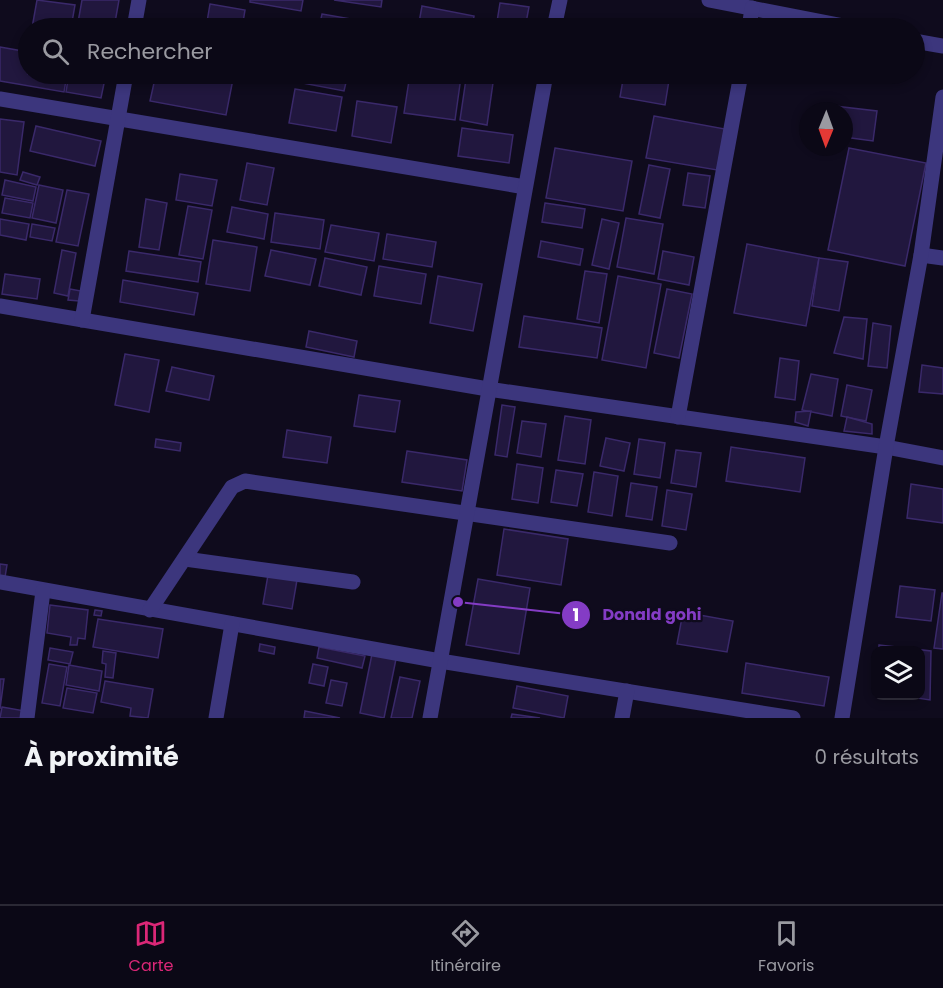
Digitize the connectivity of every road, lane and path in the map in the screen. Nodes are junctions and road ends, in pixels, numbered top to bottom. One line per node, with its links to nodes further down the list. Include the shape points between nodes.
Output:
1 (139, 0): 5 (street)
2 (560, 0): 6 (street)
3 (709, 0): 4 (street)
4 (752, 8): 7 (street); 8 (street)
5 (136, 18)
6 (556, 18)
7 (750, 18)
8 (803, 18)
9 (925, 43): 10 (street)
10 (943, 46)
11 (124, 84): 16 (street)
12 (544, 84): 17 (street)
13 (739, 84): 23 (street)
14 (943, 97): 18 (street)
15 (0, 99): 16 (street)
16 (118, 118): 17 (street); 21 (street)
17 (525, 187): 22 (street)
18 (921, 255): 19 (street); 24 (street)
19 (943, 258)
20 (0, 306): 21 (street)
21 (82, 320): 22 (street)
22 (488, 389): 23 (street); 26 (street)
23 (678, 417): 24 (street)
24 (886, 447): 25 (street); 41 (street)
25 (943, 458)
26 (467, 515): 27 (street); 28 (street, via 245,481 232,487); 34 (street)
27 (670, 543)
28 (185, 559): 30 (street); 32 (street)
29 (0, 582): 31 (street)
30 (353, 582)
31 (43, 591): 32 (street); 36 (street)
32 (150, 610): 33 (street)
33 (232, 624): 34 (street); 37 (street)
34 (440, 661): 35 (street); 38 (street)
35 (627, 691): 39 (street); 40 (street)
36 (27, 718)
37 (216, 718)
38 (430, 718)
39 (622, 718)
40 (792, 718)
41 (842, 718)

